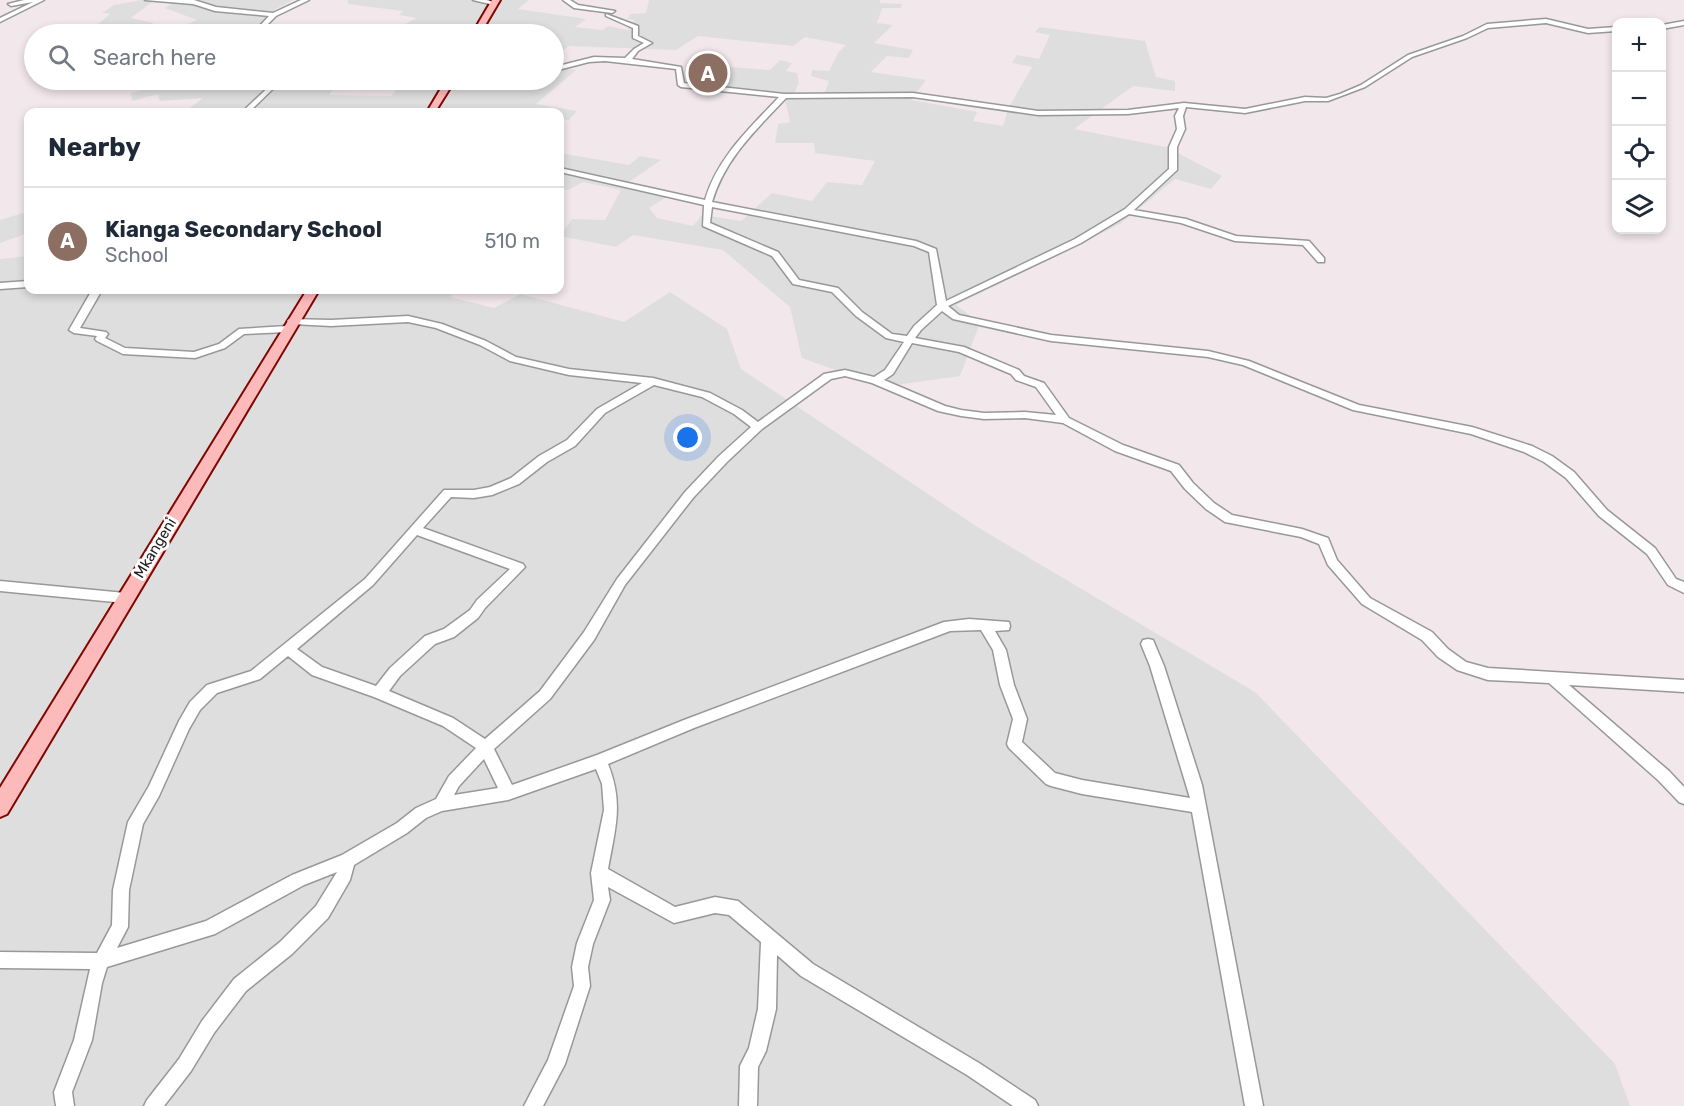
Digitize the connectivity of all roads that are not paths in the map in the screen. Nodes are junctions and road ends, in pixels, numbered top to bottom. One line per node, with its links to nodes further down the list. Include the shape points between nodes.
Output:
1 (33, 0): 8 (street)
2 (41, 0): 10 (street)
3 (148, 0): 9 (street, via 194,2 215,9)
4 (306, 0): 9 (street)
5 (476, 0): 7 (street)
6 (566, 0): 16 (street, via 576,8 610,13 636,27 635,37 649,43)
7 (495, 1): 13 (street)
8 (11, 4)
9 (274, 15): 12 (street)
10 (0, 20)
11 (1684, 23): 14 (street)
12 (265, 24)
13 (482, 24)
14 (1666, 26)
15 (1612, 29): 21 (street, via 1588,31 1546,21 1495,24 1410,56 1363,86 1326,100 1305,99 1245,111)
16 (626, 61): 17 (street, via 577,60); 20 (street, via 679,68 681,85)
17 (564, 68)
18 (268, 90): 22 (street)
19 (444, 90): 23 (street)
20 (784, 96): 21 (street, via 913,95 1038,113 1128,112); 25 (street, via 722,164)
21 (1184, 105): 26 (street, via 1179,116 1181,129 1173,147 1173,170)
22 (249, 108)
23 (433, 108)
24 (564, 171): 25 (street)
25 (706, 202): 32 (street, via 916,244 933,251); 34 (street, via 706,224 775,254 796,282 835,291 889,336)
26 (1128, 211): 27 (street, via 1235,238 1305,243); 32 (street, via 1083,238)
27 (1321, 260)
28 (24, 284): 29 (street)
29 (0, 286)
30 (95, 294): 33 (street, via 74,330 103,334 100,339 123,351 195,355 222,346 242,331)
31 (310, 294): 33 (street, Mkangeni)
32 (942, 306): 34 (street); 41 (street, via 956,317 1051,338 1208,354 1246,363 1357,408 1472,430 1528,449 1570,475 1603,513 1651,551 1672,582)
33 (290, 325): 35 (street, via 408,319 439,326 513,359 570,372); 42 (street, Mkangeni)
34 (908, 340): 36 (street, via 889,372); 37 (street, via 961,349 1015,372 1020,378 1040,385)
35 (653, 381): 38 (street, via 706,395); 39 (street, via 601,411 571,442 515,481 492,491 448,494)
36 (876, 381): 37 (street, via 961,413); 38 (street, via 845,373 828,376)
37 (1065, 420): 47 (street, via 1119,448 1175,468 1210,506 1229,519 1324,541 1332,562 1366,601 1427,636 1462,666 1488,674)
38 (758, 427): 50 (street, via 689,495 621,582 589,636 545,695)
39 (415, 530): 46 (street, via 369,582); 49 (street, via 519,567 474,614 449,633 430,640 395,672)
40 (0, 586): 42 (street)
41 (1684, 588)
42 (125, 598): 56 (street, Mkangeni)
43 (986, 626): 44 (street); 51 (street, via 961,622 949,626); 55 (street, via 999,650 1020,719 1014,744 1051,779)
44 (1004, 626)
45 (1148, 644): 55 (street)
46 (288, 649): 49 (street, via 317,671); 61 (street, via 255,675 212,689 195,706 136,822 121,890 120,927)
47 (1551, 676): 48 (street); 53 (street)
48 (1684, 686)
49 (379, 693): 50 (street, via 448,722)
50 (486, 747): 52 (street); 54 (street, via 454,781)
51 (600, 761): 52 (street); 58 (street, via 609,784 611,810)
52 (508, 793): 54 (street)
53 (1684, 797)
54 (441, 804): 57 (street)
55 (1199, 806): 67 (street)
56 (0, 807)
57 (347, 860): 61 (street, via 298,880 209,928); 63 (street, via 344,875 322,912 240,985)
58 (599, 873): 59 (street, via 674,915 715,905 732,907); 64 (street, via 602,900 585,943 580,967 582,986 556,1064)
59 (769, 939): 65 (street, via 766,1009 758,1051 749,1066); 66 (street, via 807,970)
60 (0, 960): 61 (street)
61 (101, 961): 62 (street, via 83,1040 63,1092)
62 (65, 1106)
63 (153, 1106)
64 (533, 1106)
65 (748, 1106)
66 (1029, 1106)
67 (1254, 1106)

